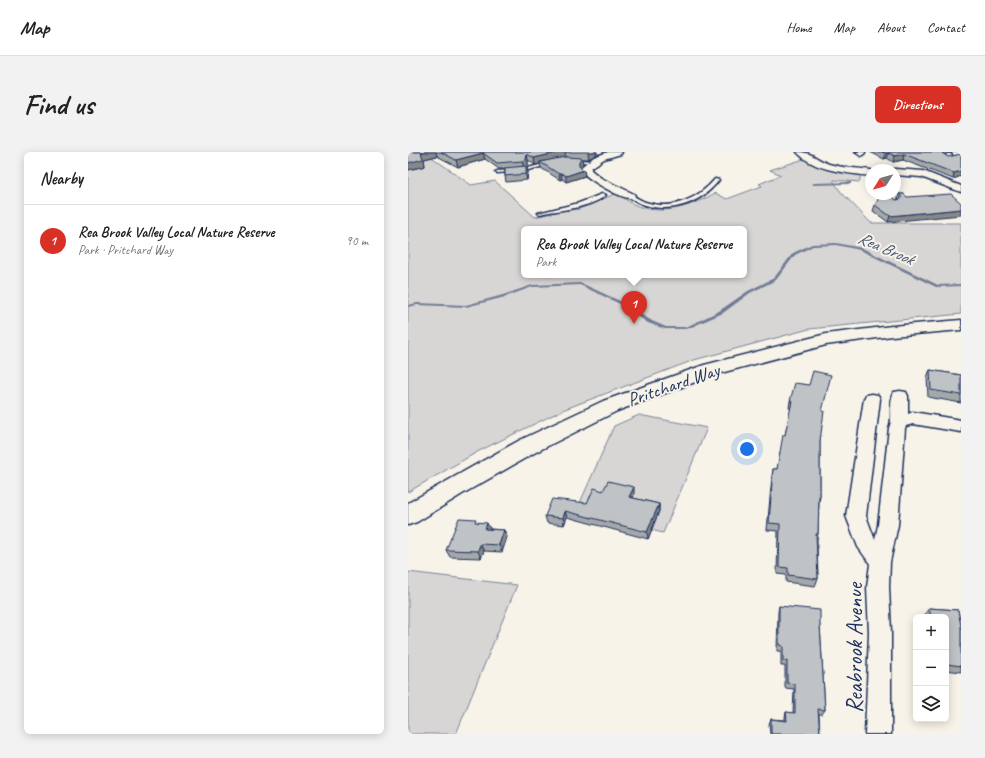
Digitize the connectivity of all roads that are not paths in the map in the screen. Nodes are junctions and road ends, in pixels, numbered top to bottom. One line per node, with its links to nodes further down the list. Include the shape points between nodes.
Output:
1 (618, 152): 7 (street)
2 (801, 152): 9 (street, via 827,166)
3 (958, 154): 4 (street)
4 (946, 158)
5 (566, 160): 7 (lane)
6 (559, 161): 8 (lane, via 524,170)
7 (590, 162): 12 (street, via 586,172)
8 (497, 172)
9 (865, 172)
10 (901, 172): 13 (street, via 923,174)
11 (717, 180): 16 (lane, via 701,196 673,206 652,206)
12 (617, 188): 15 (street); 16 (street)
13 (961, 189)
14 (961, 193): 17 (street)
15 (604, 195): 18 (lane, via 582,205)
16 (630, 196)
17 (949, 196)
18 (540, 213)
19 (961, 325): 24 (main road, Pritchard Way, via 826,340 711,369 610,406 542,439)
20 (900, 396): 22 (street, Reabrook Avenue)
21 (872, 399): 25 (street, Reabrook Avenue, via 856,516 868,547)
22 (900, 422): 23 (street, via 913,418); 25 (street, Reabrook Avenue, via 897,428 888,525)
23 (961, 426)
24 (408, 515)
25 (880, 562): 26 (street, Reabrook Avenue)
26 (878, 734)

